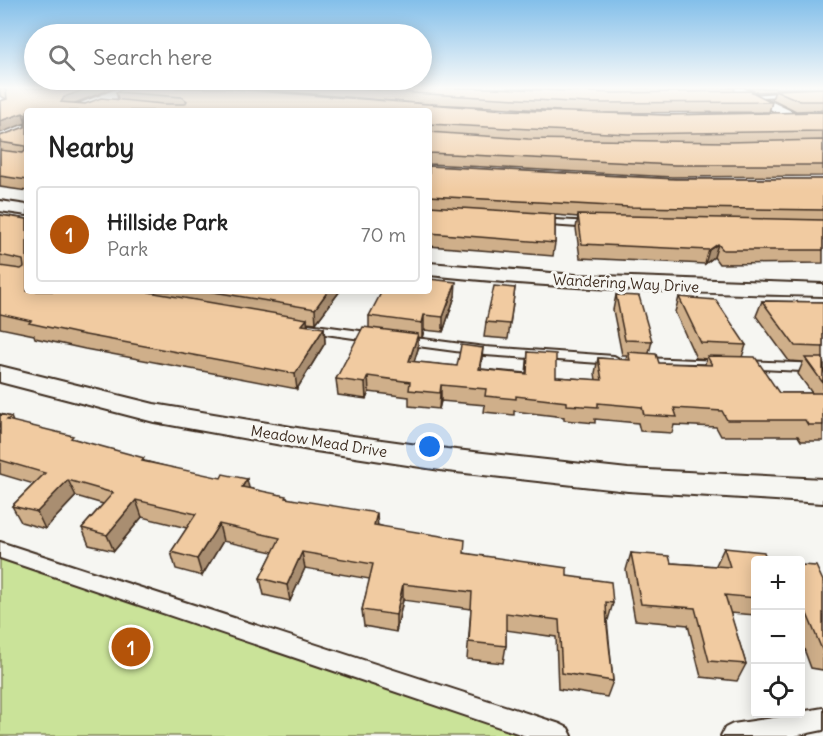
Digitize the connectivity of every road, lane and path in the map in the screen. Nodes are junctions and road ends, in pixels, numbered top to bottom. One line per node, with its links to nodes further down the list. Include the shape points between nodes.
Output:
1 (805, 122): 2 (street)
2 (823, 131)
3 (0, 206): 4 (street)
4 (24, 210)
5 (522, 221): 6 (lane)
6 (600, 225)
7 (432, 269): 8 (street, Wandering Way Drive, via 640,286)
8 (823, 290)
9 (291, 325): 10 (lane, via 604,360)
10 (823, 368)
11 (0, 374): 12 (street, Meadow Mead Drive, via 154,413 447,460 628,480)
12 (823, 492)
13 (0, 550): 15 (lane)
14 (823, 719): 16 (lane)
15 (560, 736)
16 (733, 736)

